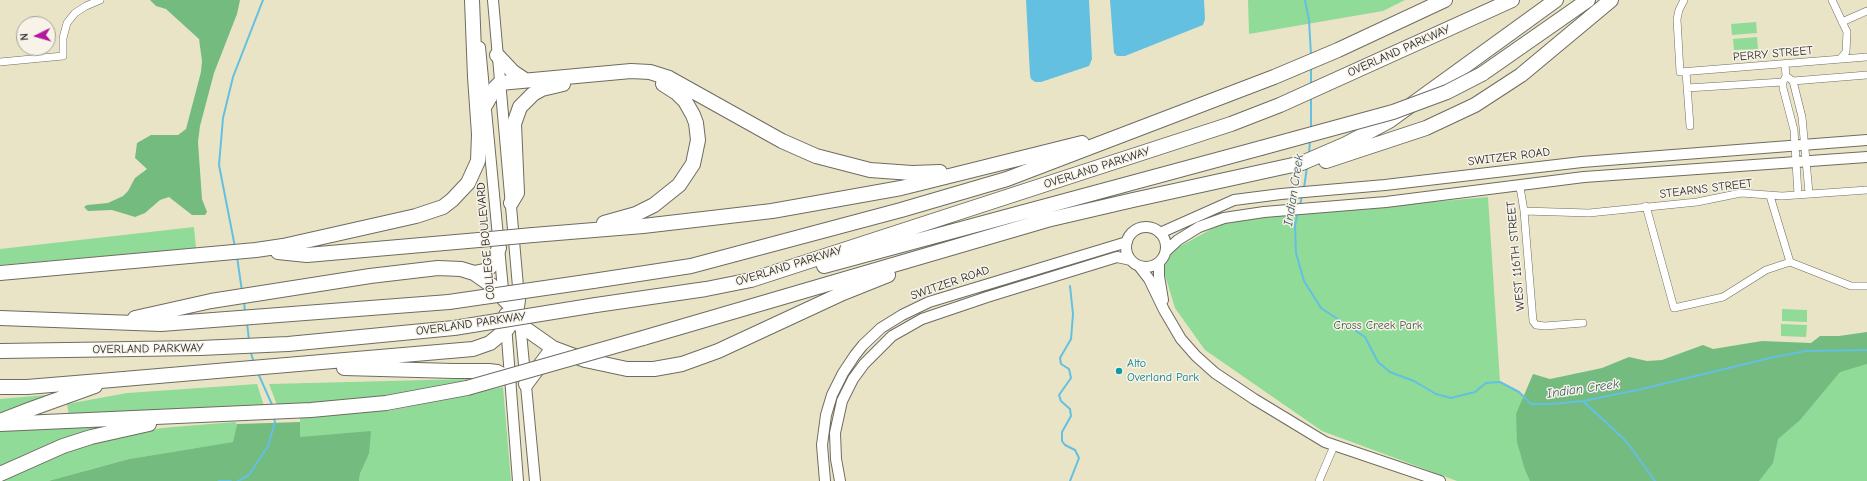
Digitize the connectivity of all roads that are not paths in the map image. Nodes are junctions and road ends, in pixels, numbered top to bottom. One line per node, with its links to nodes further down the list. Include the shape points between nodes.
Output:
1 (100, 0): 16 (street, via 75,13 67,23 63,38 63,56)
2 (474, 0): 25 (main road, COLLEGE BOULEVARD); 47 (highway, via 479,147 478,161 468,183 443,207 421,215 339,235)
3 (493, 0): 13 (main road)
4 (1445, 0): 26 (highway, OVERLAND PARKWAY, via 1338,50)
5 (1512, 0): 55 (highway, OVERLAND PARKWAY, via 1280,105 1231,124)
6 (1556, 0): 30 (highway, via 1388,121)
7 (1588, 0): 55 (highway, bridge, via 1482,74 1447,92 1393,112 811,269)
8 (1611, 0): 30 (highway, via 1521,75 1475,105 1426,128)
9 (1684, 0): 18 (street, via 1677,19)
10 (1832, 0): 12 (street)
11 (1867, 11): 12 (street)
12 (1842, 22): 15 (street, via 1847,32 1846,52)
13 (497, 55): 21 (highway); 23 (main road)
14 (1867, 57): 15 (street, PERRY STREET)
15 (1840, 59): 17 (street, PERRY STREET)
16 (0, 62)
17 (1785, 64): 18 (street, PERRY STREET); 20 (street)
18 (1683, 72): 24 (street)
19 (1867, 75): 22 (street)
20 (1784, 79): 22 (street); 24 (street); 29 (street, via 1786,102)
21 (524, 80): 23 (highway); 34 (highway, via 631,71 650,72 669,78 782,142 835,162 870,170 912,173)
22 (1793, 81): 29 (street, via 1802,117)
23 (500, 83): 25 (highway); 40 (main road)
24 (1687, 88): 27 (street)
25 (486, 104): 46 (main road, COLLEGE BOULEVARD)
26 (1148, 126): 34 (highway); 64 (highway, OVERLAND PARKWAY, bridge, via 1007,179 691,266 449,302 200,322)
27 (1690, 126)
28 (1867, 140): 29 (main road, SWITZER ROAD)
29 (1800, 145): 32 (street); 33 (street); 44 (main road, SWITZER ROAD, via 1582,162 1234,200)
30 (1325, 157): 49 (highway, via 1317,163 1302,163 1090,209)
31 (1867, 157): 32 (main road)
32 (1806, 161): 33 (main road); 37 (street)
33 (1796, 162): 35 (main road, via 1584,177); 38 (street)
34 (974, 170): 43 (highway, via 901,188 772,211)
35 (1519, 185): 42 (street, WEST 116TH STREET); 48 (main road, via 1386,202 1224,218 1200,227 1178,240)
36 (1867, 190): 37 (street, STEARNS STREET)
37 (1809, 193): 38 (street, STEARNS STREET)
38 (1798, 194): 39 (street, STEARNS STREET)
39 (1770, 196): 41 (street, STEARNS STREET, via 1741,193 1706,201); 50 (street)
40 (511, 203): 43 (highway, via 518,193 514,124 520,107 533,94 551,86 642,79 661,83 677,93 689,107 698,131 693,164 682,181 663,199 636,214); 58 (main road)
41 (1646, 206): 42 (street, STEARNS STREET, via 1589,213); 50 (street, via 1674,308 1723,297 1766,270)
42 (1524, 211): 65 (street, WEST 116TH STREET, via 1533,321 1545,326)
43 (558, 233): 47 (highway, bridge, via 307,254)
44 (1160, 233): 45 (main road, SWITZER ROAD, via 1150,227 1138,229); 48 (main road, via 1164,238)
45 (1127, 242): 51 (main road, via 1128,255); 56 (main road, SWITZER ROAD)
46 (499, 248): 54 (highway, via 490,267); 60 (main road, COLLEGE BOULEVARD)
47 (256, 250): 53 (highway)
48 (1166, 251): 52 (main road)
49 (926, 255): 66 (highway, via 913,266 843,293 718,351 682,364 654,369 627,369 585,360); 77 (highway, bridge, via 467,388 386,403)
50 (1790, 262): 57 (street, via 1851,286)
51 (1135, 263): 52 (main road, SWITZER ROAD, via 1153,266); 59 (main road, SWITZER ROAD, via 1117,257); 61 (main road, via 1149,279)
52 (1159, 263): 61 (main road, via 1158,276)
53 (0, 273)
54 (474, 273): 60 (highway, via 491,285); 64 (highway, via 438,268 416,270 211,301)
55 (750, 280): 67 (highway, OVERLAND PARKWAY, bridge, via 454,328 288,344)
56 (984, 285): 59 (main road); 69 (main road, SWITZER ROAD, via 929,302 891,322 863,345)
57 (1867, 286)
58 (519, 292): 63 (highway)
59 (987, 297): 71 (main road, SWITZER ROAD, via 922,319 901,330 871,355)
60 (504, 300): 63 (highway)
61 (1164, 310): 79 (main road, via 1188,348 1215,373 1306,432)
62 (0, 318): 64 (highway, OVERLAND PARKWAY)
63 (513, 320): 66 (highway); 68 (highway, via 490,343 474,349); 70 (main road); 73 (main road)
64 (117, 322)
65 (1583, 323)
66 (553, 348): 73 (highway)
67 (0, 351)
68 (298, 365): 70 (highway, via 489,371); 72 (highway)
69 (843, 374): 71 (main road); 83 (main road, SWITZER ROAD, via 832,395 824,425 822,445)
70 (510, 379): 81 (main road)
71 (852, 379): 84 (main road, SWITZER ROAD, via 836,423 836,459)
72 (112, 380): 75 (highway); 78 (highway)
73 (526, 384): 82 (main road)
74 (0, 387): 75 (highway)
75 (28, 387): 76 (highway)
76 (0, 391)
77 (182, 417): 78 (highway); 80 (highway, via 91,437 43,454)
78 (0, 423)
79 (1334, 446): 85 (street); 86 (main road)
80 (0, 474)
81 (518, 481)
82 (535, 481)
83 (825, 481)
84 (840, 481)
85 (1318, 481)
86 (1440, 481)

